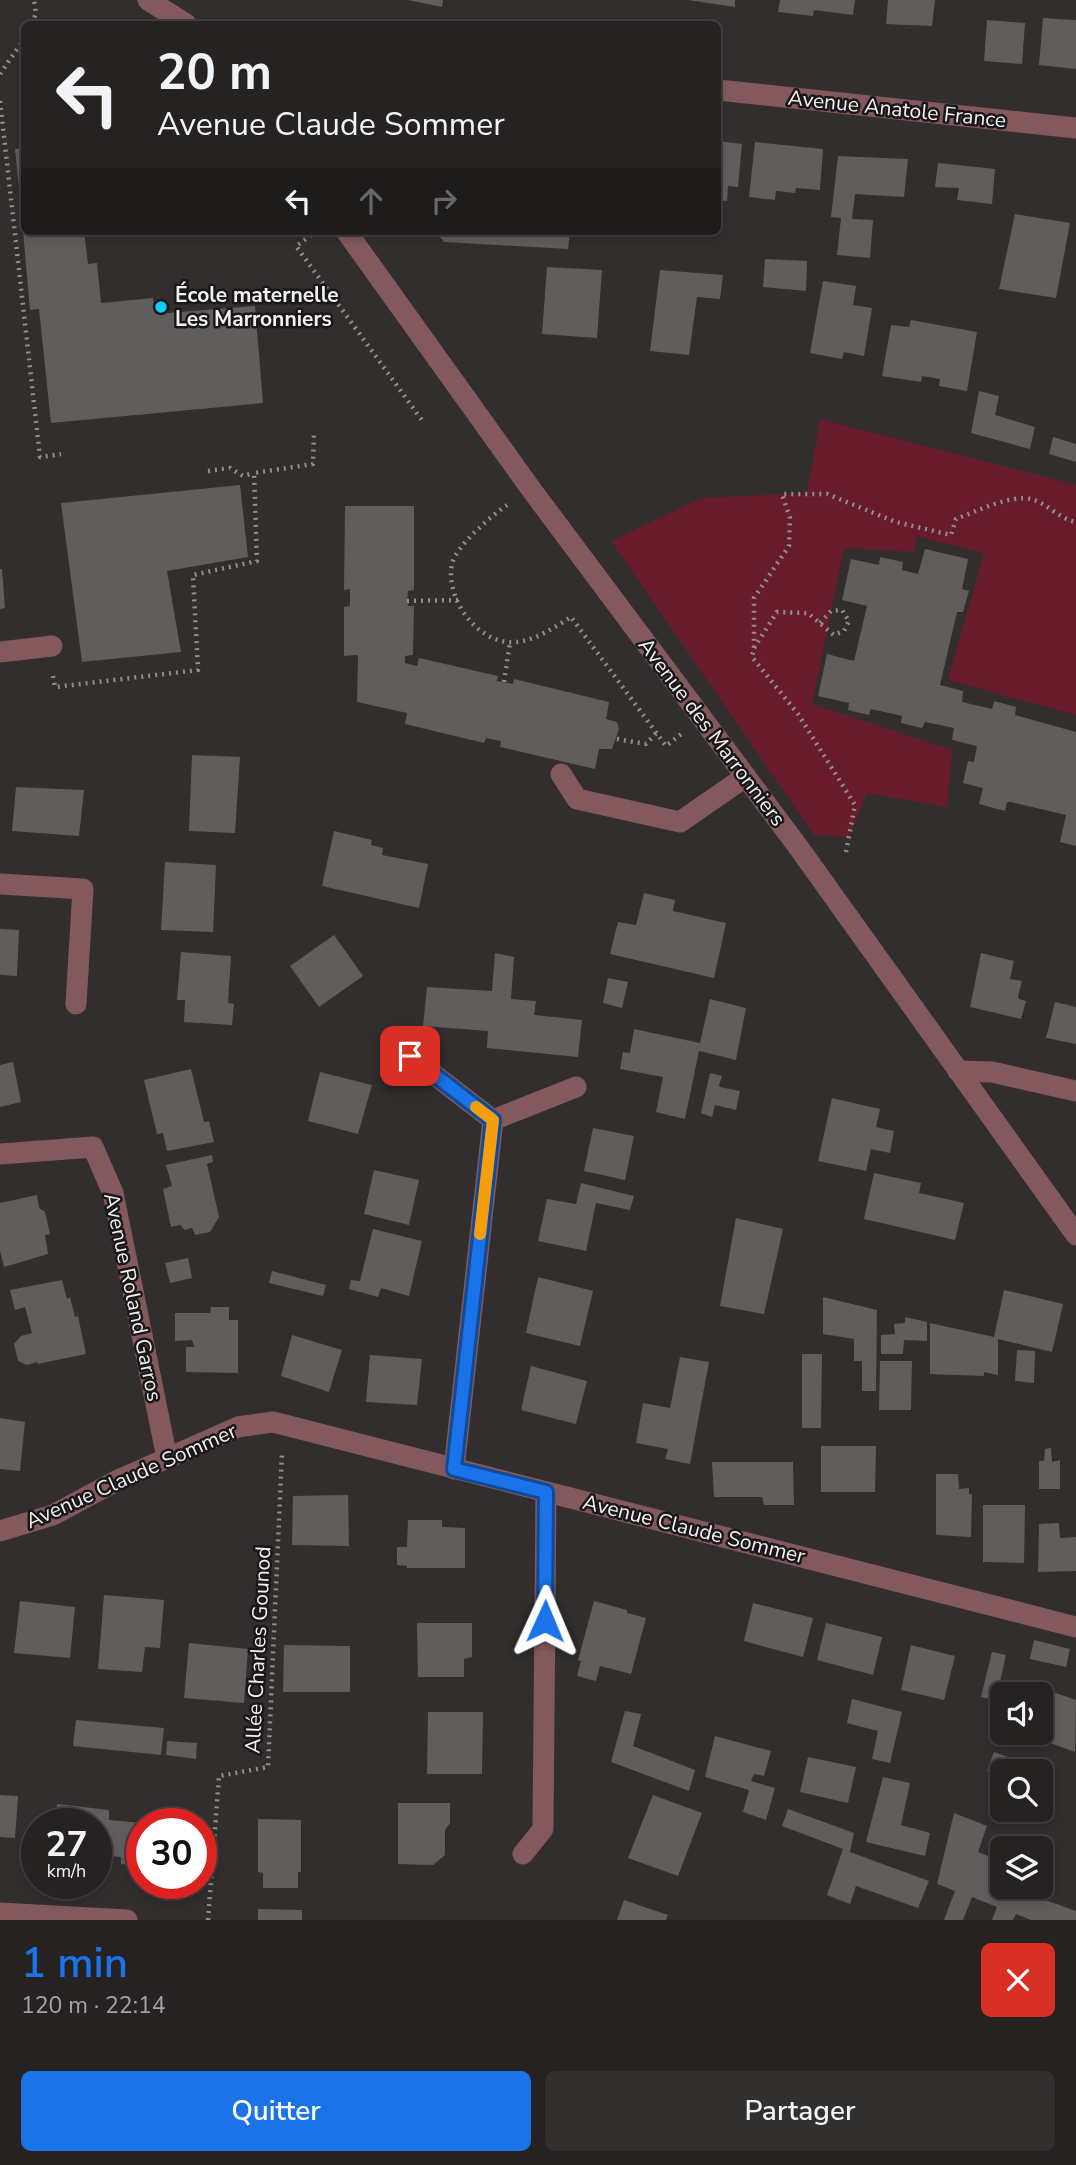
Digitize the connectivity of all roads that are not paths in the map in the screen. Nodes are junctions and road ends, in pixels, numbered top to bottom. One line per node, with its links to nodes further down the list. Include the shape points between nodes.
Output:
1 (148, 0): 3 (street)
2 (173, 0): 4 (street)
3 (181, 21)
4 (191, 21)
5 (721, 90): 6 (street, Avenue Anatole France)
6 (1076, 128)
7 (349, 235): 11 (street, Avenue des Marronniers)
8 (0, 652): 9 (street)
9 (52, 656)
10 (561, 774): 11 (street, via 577,799 680,822)
11 (746, 777): 15 (street, Avenue des Marronniers)
12 (0, 884): 13 (street, via 83,889)
13 (76, 1004)
14 (410, 1056): 18 (street)
15 (958, 1072): 17 (street, via 992,1072); 20 (street, Avenue des Marronniers)
16 (576, 1087): 18 (street)
17 (1076, 1091)
18 (493, 1120): 22 (street)
19 (0, 1154): 21 (street, Avenue Roland Garros, via 93,1147 113,1193)
20 (1076, 1235)
21 (167, 1458): 22 (street, Avenue Claude Sommer, via 238,1427 273,1422); 24 (street, Avenue Claude Sommer, via 53,1515)
22 (454, 1469): 23 (street, Avenue Claude Sommer)
23 (546, 1492): 25 (street, Avenue Claude Sommer); 26 (street, via 543,1829)
24 (0, 1531)
25 (1076, 1626)
26 (523, 1854)
27 (0, 1913): 28 (street)
28 (127, 1920)

